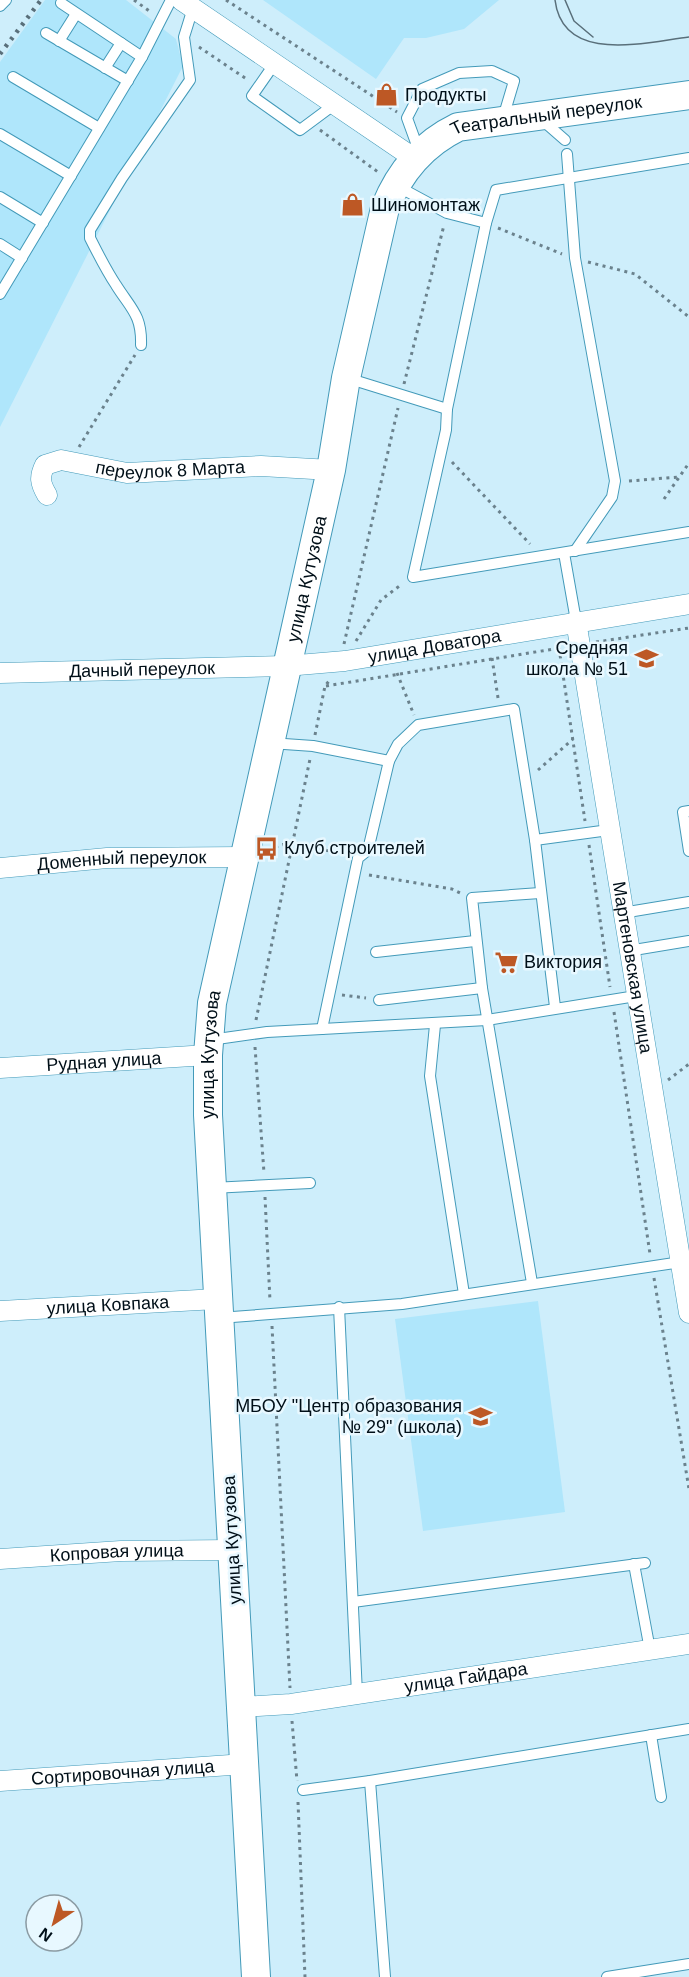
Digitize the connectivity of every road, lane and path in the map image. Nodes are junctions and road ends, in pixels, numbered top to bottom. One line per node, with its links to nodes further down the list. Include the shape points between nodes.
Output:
1 (6, 0): 6 (lane)
2 (171, 0): 11 (lane)
3 (226, 0): 19 (path)
4 (61, 3): 7 (lane)
5 (187, 4): 12 (street); 37 (lane, via 184,37 190,80 90,230 90,238 115,284 137,314)
6 (0, 6)
7 (76, 14): 9 (lane); 10 (lane)
8 (46, 33): 9 (lane)
9 (59, 41): 13 (lane)
10 (121, 43): 11 (lane); 13 (lane)
11 (142, 57): 15 (lane)
12 (275, 63): 17 (street); 17 (lane, via 252,96 300,130)
13 (105, 68): 15 (lane)
14 (13, 77): 21 (lane)
15 (128, 81): 21 (lane)
16 (689, 95): 18 (main road, Театральный переулок)
17 (335, 104): 25 (street)
18 (538, 117): 20 (main road, Театральный переулок); 23 (lane)
19 (407, 118): 20 (lane, via 422,88 459,74 492,71 514,81); 25 (lane)
20 (501, 122): 25 (main road, Театральный переулок, via 458,127 437,137)
21 (99, 128): 27 (lane)
22 (0, 134): 27 (lane)
23 (565, 140)
24 (567, 154): 28 (lane)
25 (417, 157): 29 (main road, улица Кутузова)
26 (689, 158): 28 (lane)
27 (71, 176): 32 (lane)
28 (570, 177): 33 (lane, via 495,189); 46 (lane, via 575,258)
29 (394, 184): 31 (lane); 38 (main road, улица Кутузова, via 384,208)
30 (0, 197): 32 (lane)
31 (447, 213): 33 (lane); 39 (path)
32 (43, 223): 35 (lane)
33 (486, 223): 40 (lane)
34 (0, 244): 35 (lane)
35 (22, 258): 36 (lane)
36 (0, 293)
37 (141, 345): 42 (path)
38 (346, 378): 39 (lane); 44 (main road, улица Кутузова)
39 (401, 396): 40 (lane); 58 (path, via 344,637)
40 (447, 409): 41 (lane)
41 (442, 450): 51 (path); 52 (lane)
42 (71, 462): 44 (street, переулок 8 Марта, via 127,473 261,466); 47 (street, переулок 8 Марта, via 61,460 45,465 40,484)
43 (689, 463): 45 (path)
44 (331, 470): 59 (main road, улица Кутузова)
45 (679, 477): 46 (path); 48 (path)
46 (615, 481): 50 (lane, via 612,497)
47 (47, 495)
48 (664, 499)
49 (689, 532): 50 (lane)
50 (569, 552): 51 (lane); 54 (lane)
51 (542, 556): 52 (lane)
52 (414, 577): 58 (path, via 381,600)
53 (689, 604): 54 (street, улица Доватора)
54 (576, 621): 56 (street, Мартеновская улица); 58 (street, улица Доватора)
55 (689, 628): 56 (path)
56 (580, 645): 57 (path); 70 (street, Мартеновская улица)
57 (492, 658): 61 (path); 63 (path)
58 (345, 661): 59 (street, улица Доватора)
59 (286, 666): 60 (street, Дачный переулок); 66 (main road, улица Кутузова)
60 (0, 673)
61 (397, 673): 62 (path); 64 (path)
62 (325, 686)
63 (500, 711): 64 (lane); 68 (lane, via 514,709)
64 (418, 725): 67 (lane, via 398,744)
65 (573, 739): 68 (path)
66 (268, 743): 67 (lane, via 313,746); 73 (main road, улица Кутузова)
67 (388, 761): 74 (lane, via 368,850)
68 (525, 781): 71 (lane)
69 (689, 811): 72 (lane, via 683,812)
70 (609, 830): 71 (lane); 80 (street, Мартеновская улица)
71 (535, 840): 77 (lane)
72 (689, 851)
73 (244, 857): 74 (path, via 292,842); 75 (street, Доменный переулок, via 107,858); 94 (main road, улица Кутузова, via 212,1003)
74 (358, 858): 76 (lane)
75 (0, 868)
76 (355, 872): 78 (path, via 452,889); 86 (lane)
77 (540, 893): 78 (lane); 90 (lane)
78 (471, 898): 81 (lane)
79 (689, 902): 80 (lane)
80 (622, 913): 83 (street, Мартеновская улица)
81 (475, 941): 84 (lane); 85 (lane)
82 (689, 941): 83 (lane)
83 (628, 951): 87 (street, Мартеновская улица)
84 (376, 952)
85 (482, 988): 89 (lane); 91 (lane)
86 (330, 993): 89 (path); 93 (lane)
87 (636, 996): 88 (lane); 97 (street, Мартеновская улица)
88 (612, 999): 90 (lane); 101 (path)
89 (379, 1000)
90 (555, 1007): 91 (lane)
91 (487, 1020): 92 (lane); 102 (lane)
92 (435, 1025): 93 (lane); 103 (lane, via 430,1076)
93 (322, 1029): 94 (lane)
94 (208, 1048): 96 (street, Рудная улица); 99 (main road, улица Кутузова)
95 (689, 1064): 97 (path)
96 (0, 1068)
97 (652, 1092): 100 (street, Мартеновская улица)
98 (310, 1183): 99 (lane)
99 (212, 1188): 105 (main road, улица Кутузова)
100 (681, 1262): 101 (lane); 107 (street, Мартеновская улица)
101 (652, 1266): 102 (lane); 108 (path)
102 (532, 1283): 103 (lane)
103 (464, 1294): 104 (lane, via 402,1304)
104 (339, 1307): 105 (lane); 111 (lane)
105 (218, 1309): 106 (street, улица Ковпака); 109 (main road, улица Кутузова)
106 (0, 1311)
107 (689, 1311)
108 (689, 1489)
109 (232, 1550): 110 (street, Копровая улица, via 121,1551); 115 (main road, улица Кутузова)
110 (0, 1559)
111 (353, 1602): 113 (lane, via 640,1563); 114 (lane)
112 (689, 1644): 113 (street, улица Гайдара)
113 (650, 1650): 114 (street, улица Гайдара)
114 (357, 1694): 115 (street, улица Гайдара)
115 (242, 1707): 118 (main road, улица Кутузова)
116 (689, 1729): 117 (lane)
117 (651, 1735): 120 (lane); 122 (lane)
118 (245, 1764): 119 (street, Сортировочная улица); 124 (main road, улица Кутузова)
119 (0, 1781)
120 (370, 1781): 121 (lane); 125 (lane)
121 (303, 1790)
122 (661, 1797)
123 (689, 1964): 126 (lane)
124 (256, 1977)
125 (385, 1977)
126 (607, 1977)

